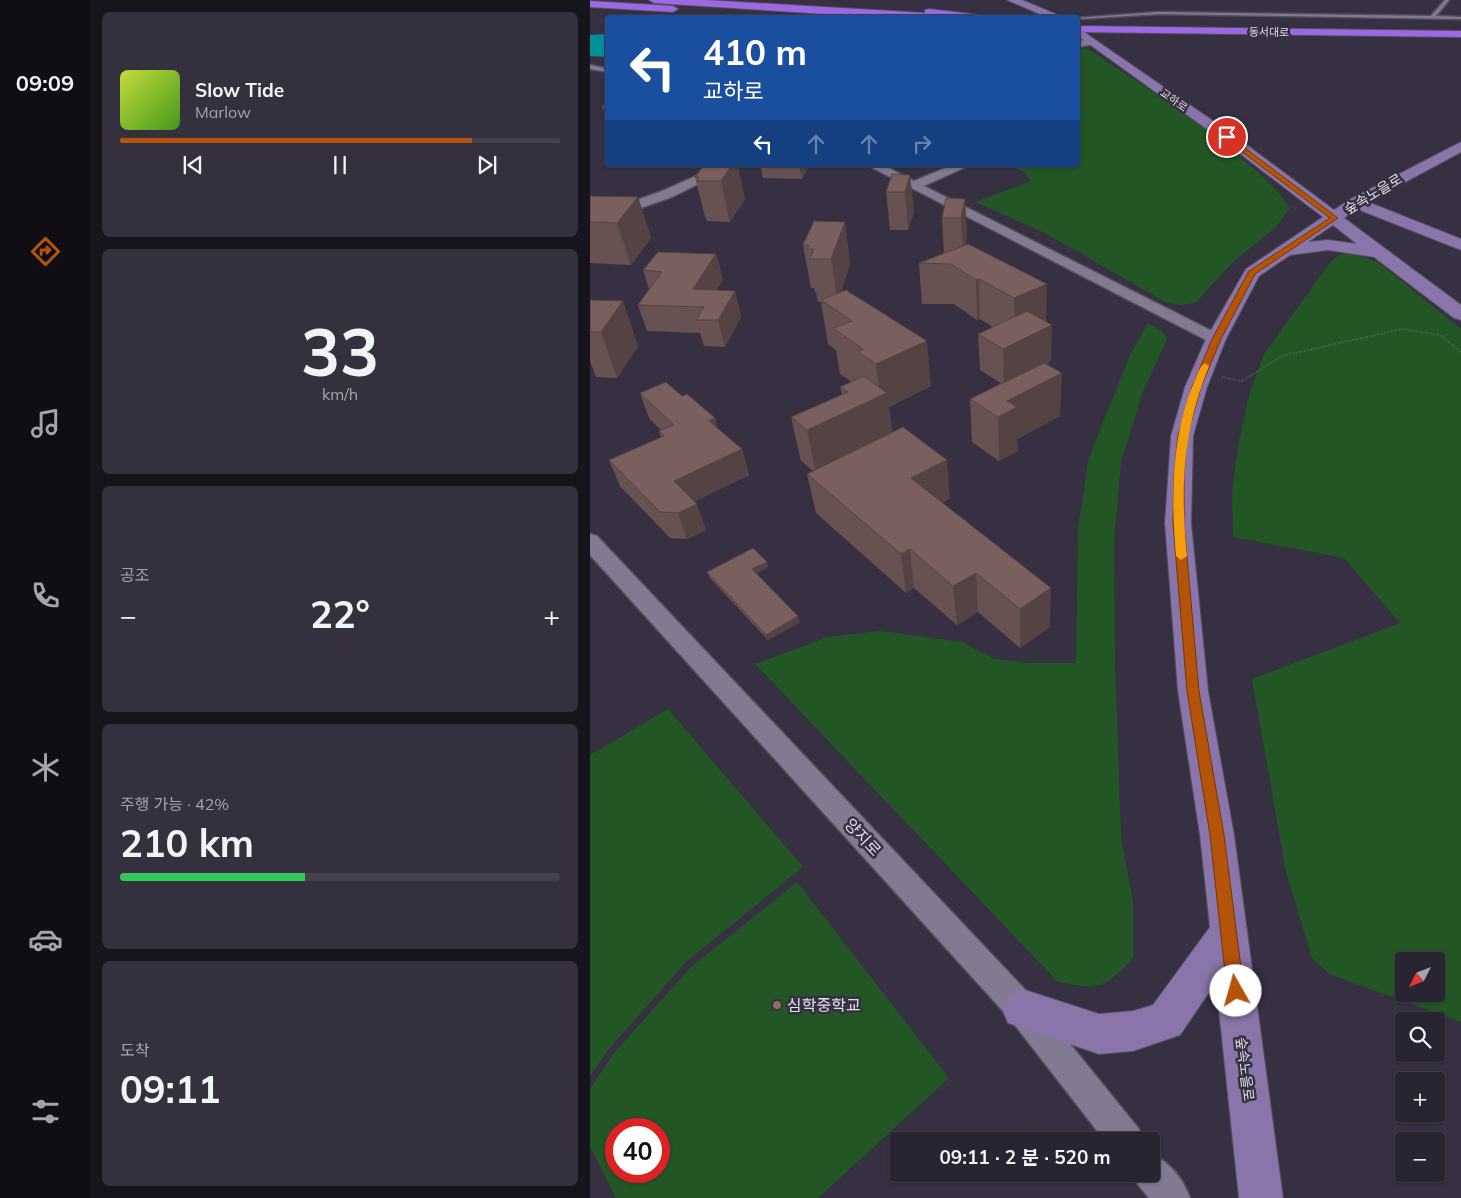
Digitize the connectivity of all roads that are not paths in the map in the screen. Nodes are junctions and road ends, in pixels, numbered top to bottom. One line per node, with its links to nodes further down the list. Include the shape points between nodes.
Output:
1 (654, 0): 5 (highway)
2 (738, 0): 6 (highway)
3 (1012, 0): 13 (street)
4 (1447, 0): 14 (lane)
5 (667, 1): 11 (highway)
6 (748, 1): 12 (highway)
7 (590, 4): 10 (highway)
8 (590, 13): 9 (highway)
9 (618, 15)
10 (748, 15)
11 (898, 15)
12 (959, 15)
13 (1052, 15)
14 (1432, 18): 15 (lane); 16 (lane, via 1159,13)
15 (1461, 18)
16 (1080, 19)
17 (1080, 19): 18 (highway, 동서대로)
18 (1461, 26)
19 (1080, 30): 21 (highway, 동서대로)
20 (1080, 32): 22 (street, 교하로)
21 (1461, 34)
22 (1092, 42): 23 (street); 31 (street, 교하로, via 1227,137)
23 (1080, 44)
24 (590, 67): 25 (lane)
25 (605, 70)
26 (1461, 146): 31 (street, 숲속노을로)
27 (727, 167): 32 (street, via 667,194)
28 (877, 167): 30 (street)
29 (957, 167): 30 (street)
30 (914, 184): 37 (street)
31 (1345, 210): 33 (street, 교하로); 34 (street, 숲속노을로); 35 (street, 교하로)
32 (590, 222)
33 (1461, 245)
34 (1284, 251): 35 (street, via 1328,245); 37 (street, 숲속노을로, via 1252,273)
35 (1381, 253): 36 (street, 교하로)
36 (1461, 314)
37 (1216, 339): 39 (street, 숲속노을로, via 1182,436 1178,523 1193,691 1217,835)
38 (590, 541): 40 (street, 양지로)
39 (1228, 932): 40 (street, via 1166,1021 1134,1032 1098,1034); 44 (street, 숲속노을로)
40 (1022, 1009): 41 (street, 양지로)
41 (1120, 1132)
42 (1159, 1182): 43 (street)
43 (1172, 1198)
44 (1261, 1198)

